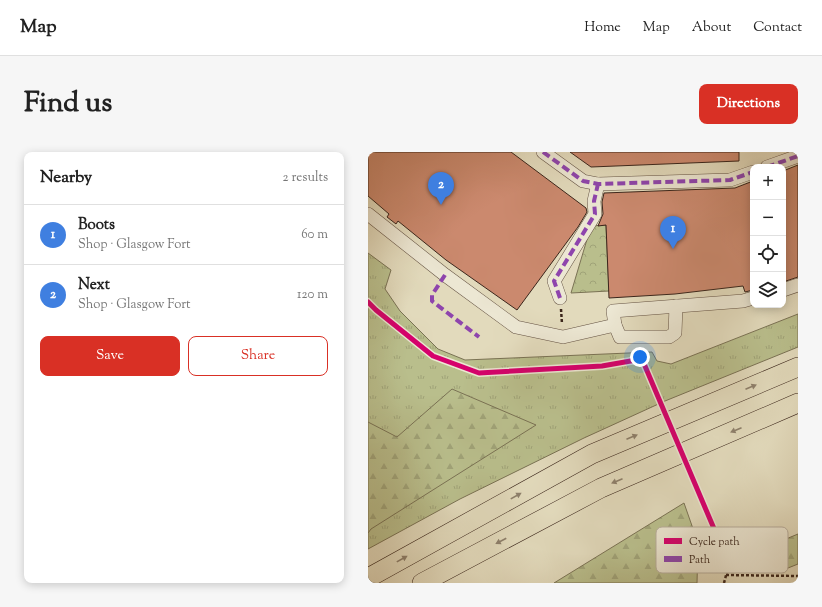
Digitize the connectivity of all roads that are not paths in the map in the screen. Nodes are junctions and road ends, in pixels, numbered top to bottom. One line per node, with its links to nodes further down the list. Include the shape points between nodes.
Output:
1 (543, 152): 5 (street, via 583,181)
2 (798, 156): 3 (street)
3 (775, 164)
4 (750, 173): 5 (street, via 730,180)
5 (598, 184): 9 (street, via 594,201 595,214 554,281)
6 (368, 214): 12 (street, via 516,327 564,337)
7 (798, 285): 8 (street)
8 (786, 289)
9 (560, 298)
10 (750, 299): 11 (street)
11 (676, 306): 12 (street, via 613,311); 12 (street, via 676,333 669,337 620,337)
12 (615, 325)
13 (798, 367): 15 (highway, one-way to 13, via 592,454)
14 (798, 403): 16 (highway, one-way to 16, via 601,488)
15 (368, 578)
16 (422, 583)

